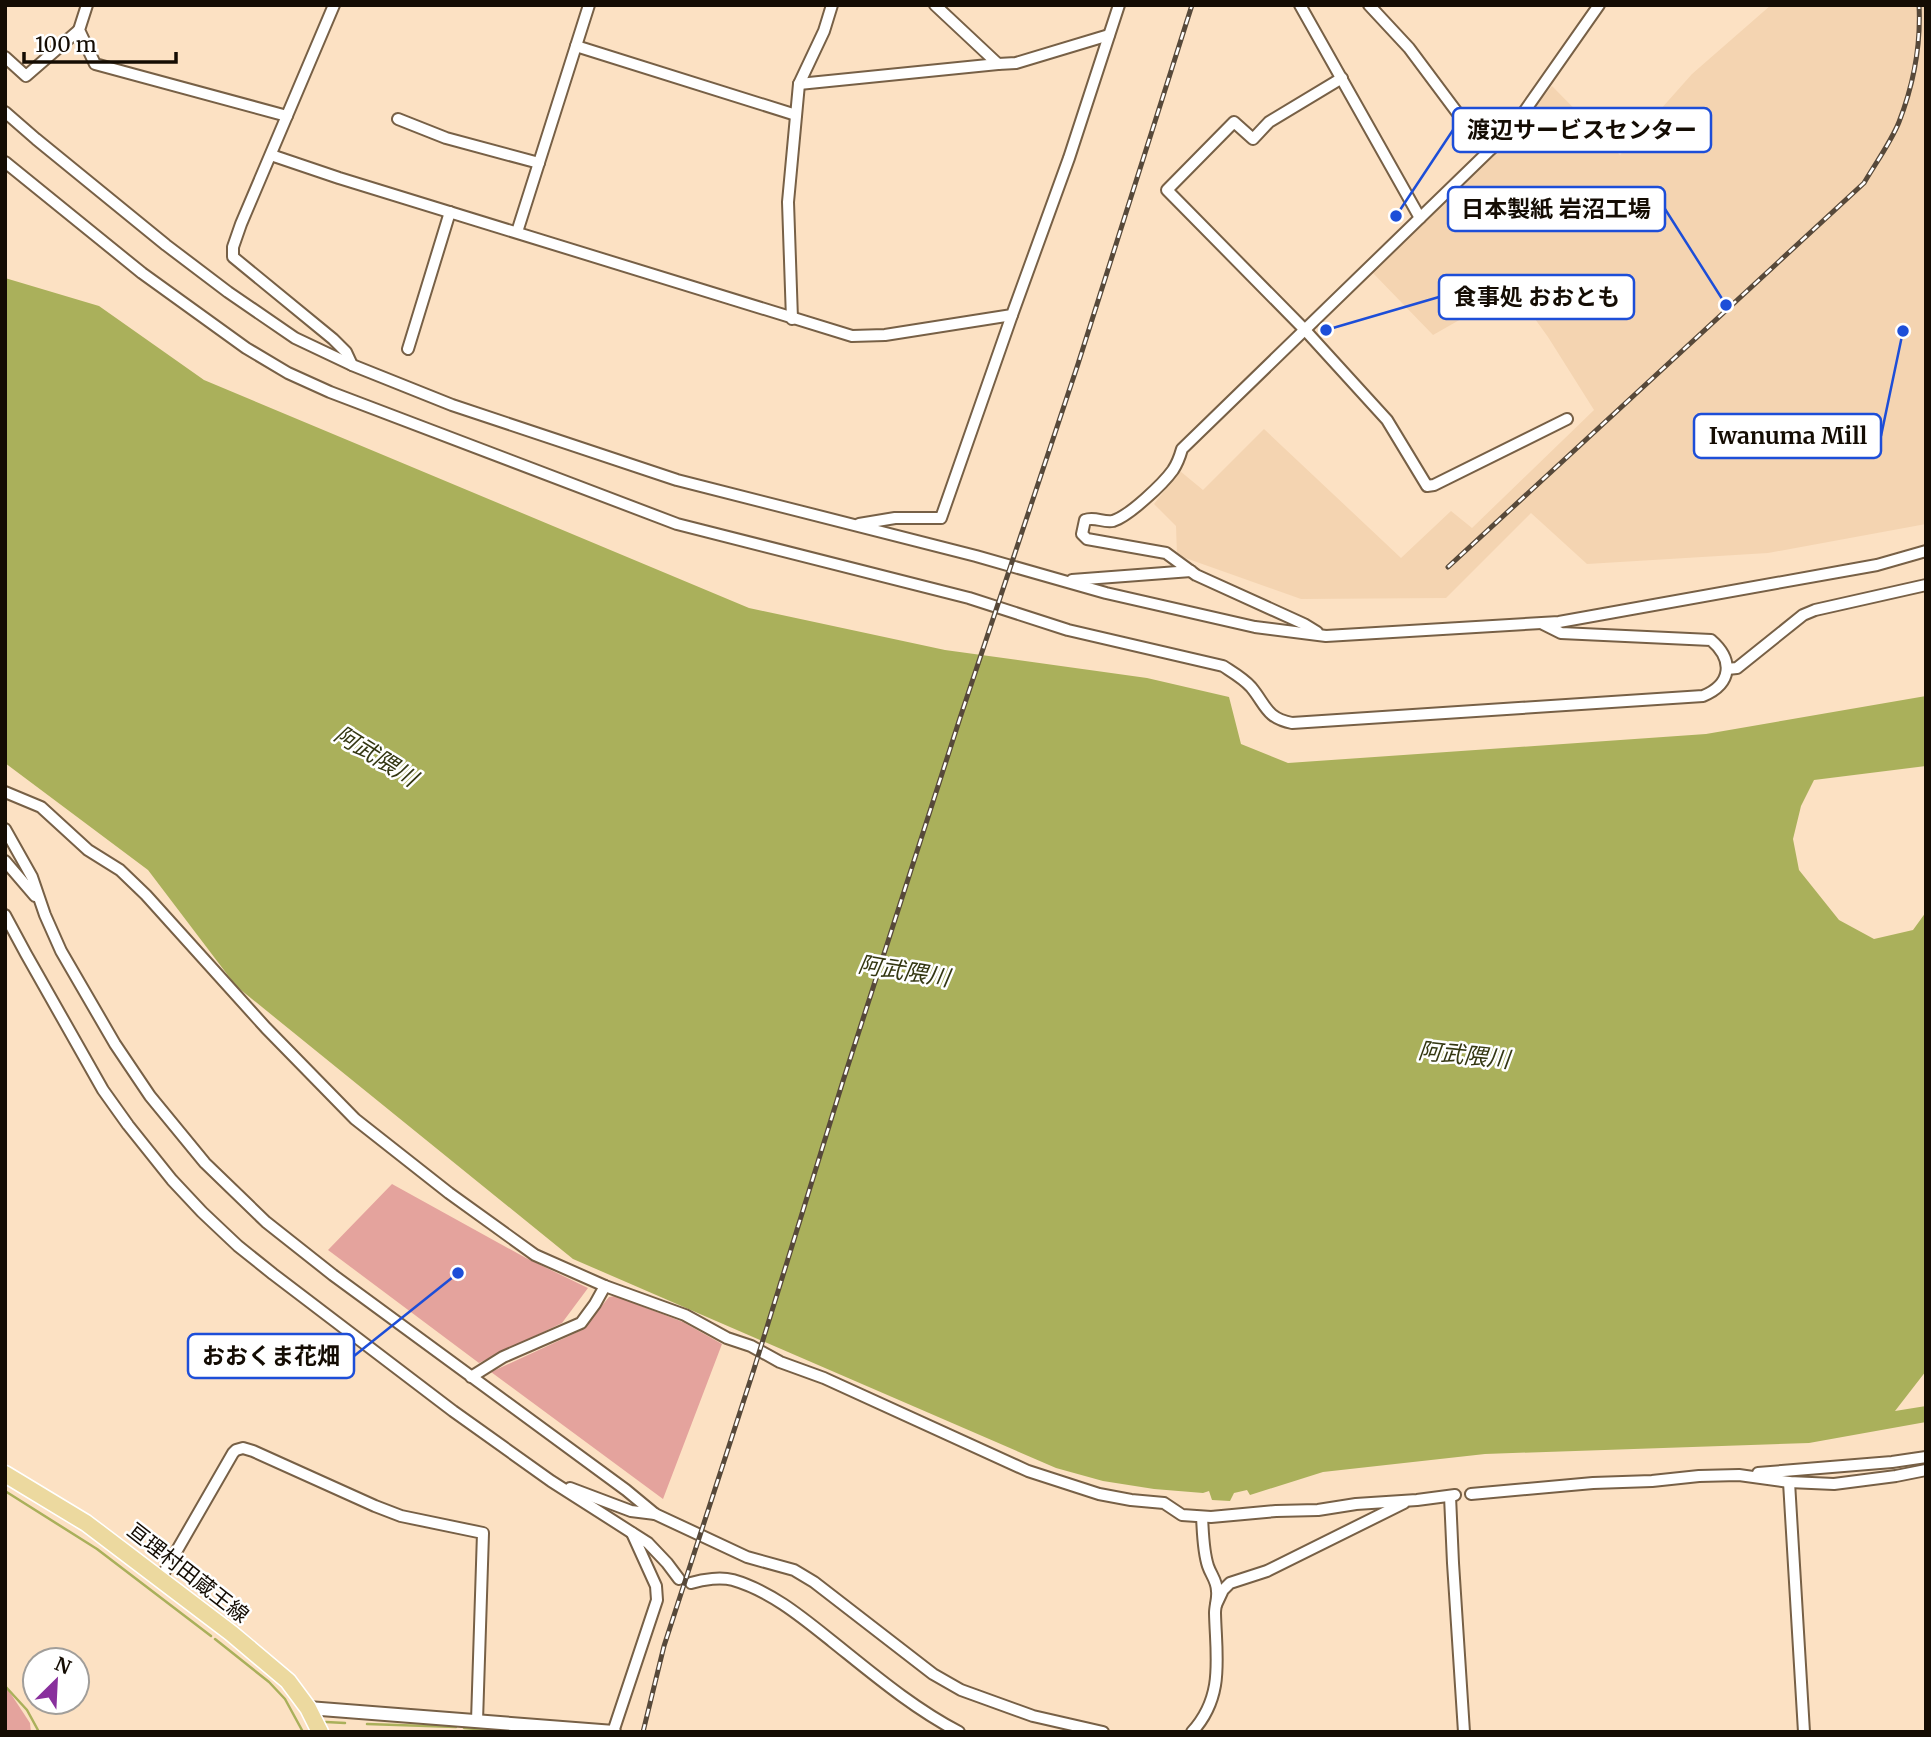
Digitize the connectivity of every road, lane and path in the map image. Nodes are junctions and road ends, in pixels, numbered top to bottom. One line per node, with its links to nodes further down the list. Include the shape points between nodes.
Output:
1 (87, 5): 10 (street)
2 (334, 5): 19 (street)
3 (589, 5): 12 (street)
4 (832, 5): 16 (street)
5 (935, 5): 14 (street)
6 (1119, 5): 11 (street)
7 (1300, 5): 15 (street)
8 (1369, 5): 21 (street)
9 (1600, 5): 21 (street, via 1524,112)
10 (79, 30): 13 (street, via 26,76); 19 (street, via 95,64)
11 (1109, 35): 14 (street, via 1016,63); 28 (street)
12 (576, 46): 18 (street); 24 (street)
13 (5, 57)
14 (998, 64): 16 (street)
15 (1342, 78): 26 (street); 30 (street, via 1269,122 1254,139 1234,122 1167,190)
16 (799, 84): 18 (street)
17 (5, 112): 32 (street, via 228,292 295,338)
18 (796, 115): 29 (street, via 788,202)
19 (287, 116): 22 (street)
20 (398, 119): 24 (street, via 446,138)
21 (1491, 149): 26 (street)
22 (271, 155): 25 (street); 32 (street, via 237,236 233,257 332,339)
23 (5, 162): 41 (street, via 142,273 246,348 330,392 677,524 970,598 1068,630 1223,666 1250,686 1278,720 1292,723 1703,696 1720,686)
24 (539, 163): 27 (street)
25 (450, 212): 27 (street); 31 (street)
26 (1420, 218): 30 (street)
27 (517, 232): 29 (street)
28 (1012, 315): 29 (street, via 852,336); 34 (street, via 941,518)
29 (792, 319)
30 (1305, 330): 33 (street, via 1387,420 1427,486); 36 (street, via 1182,449 1173,470 1139,504 1115,520 1085,520 1082,534 1087,539 1166,553)
31 (408, 349)
32 (352, 365): 34 (street, via 452,405 677,480)
33 (1567, 419)
34 (852, 524): 37 (street)
35 (1926, 551): 39 (street, via 1877,565)
36 (1191, 571): 37 (street); 40 (street)
37 (1063, 580): 40 (street, via 1255,627)
38 (1926, 585): 41 (street, via 1803,615 1737,668)
39 (1543, 624): 40 (street); 41 (street, via 1561,633 1711,640 1725,657)
40 (1326, 636)
41 (1727, 669)
42 (5, 792): 47 (street, via 41,807 89,850 120,870 355,1119 535,1255)
43 (5, 829): 45 (street, via 32,877)
44 (5, 861): 45 (street)
45 (40, 902): 48 (street, via 61,951 116,1044 150,1096 205,1163 266,1222)
46 (5, 915): 53 (street, via 103,1090 202,1212 273,1274)
47 (605, 1286): 48 (street, via 581,1323 503,1357); 58 (street, via 685,1315 727,1338 1028,1471 1099,1494 1164,1503 1182,1515)
48 (471, 1377): 57 (street)
49 (1926, 1457): 52 (street)
50 (1926, 1470): 54 (street, via 1834,1484)
51 (5, 1474): 60 (main road, 亘理村田蔵王線, via 86,1523)
52 (1739, 1475): 54 (street); 55 (street)
53 (551, 1481): 57 (street, via 631,1511); 59 (street)
54 (1789, 1482): 72 (street)
55 (1471, 1494)
56 (1410, 1501): 58 (street); 63 (street, via 1267,1571 1230,1583); 71 (street, via 1453,1496)
57 (655, 1514): 69 (street, via 814,1582 933,1674 961,1690 1033,1716)
58 (1202, 1517): 63 (street, via 1207,1565 1216,1581)
59 (632, 1533): 61 (street, via 648,1543); 67 (street, via 656,1586 656,1600)
60 (161, 1578): 64 (main road, 亘理村田蔵王線, via 288,1681); 65 (street, via 233,1453 243,1448 401,1516 483,1533)
61 (679, 1580)
62 (691, 1583): 68 (street, via 730,1579 773,1598 924,1713)
63 (1216, 1605): 70 (street, via 1217,1681 1206,1713)
64 (308, 1708): 65 (street); 66 (main road, 亘理村田蔵王線)
65 (477, 1721): 67 (street)
66 (320, 1732)
67 (614, 1732)
68 (959, 1732)
69 (1103, 1732)
70 (1192, 1732)
71 (1464, 1732)
72 (1804, 1732)

